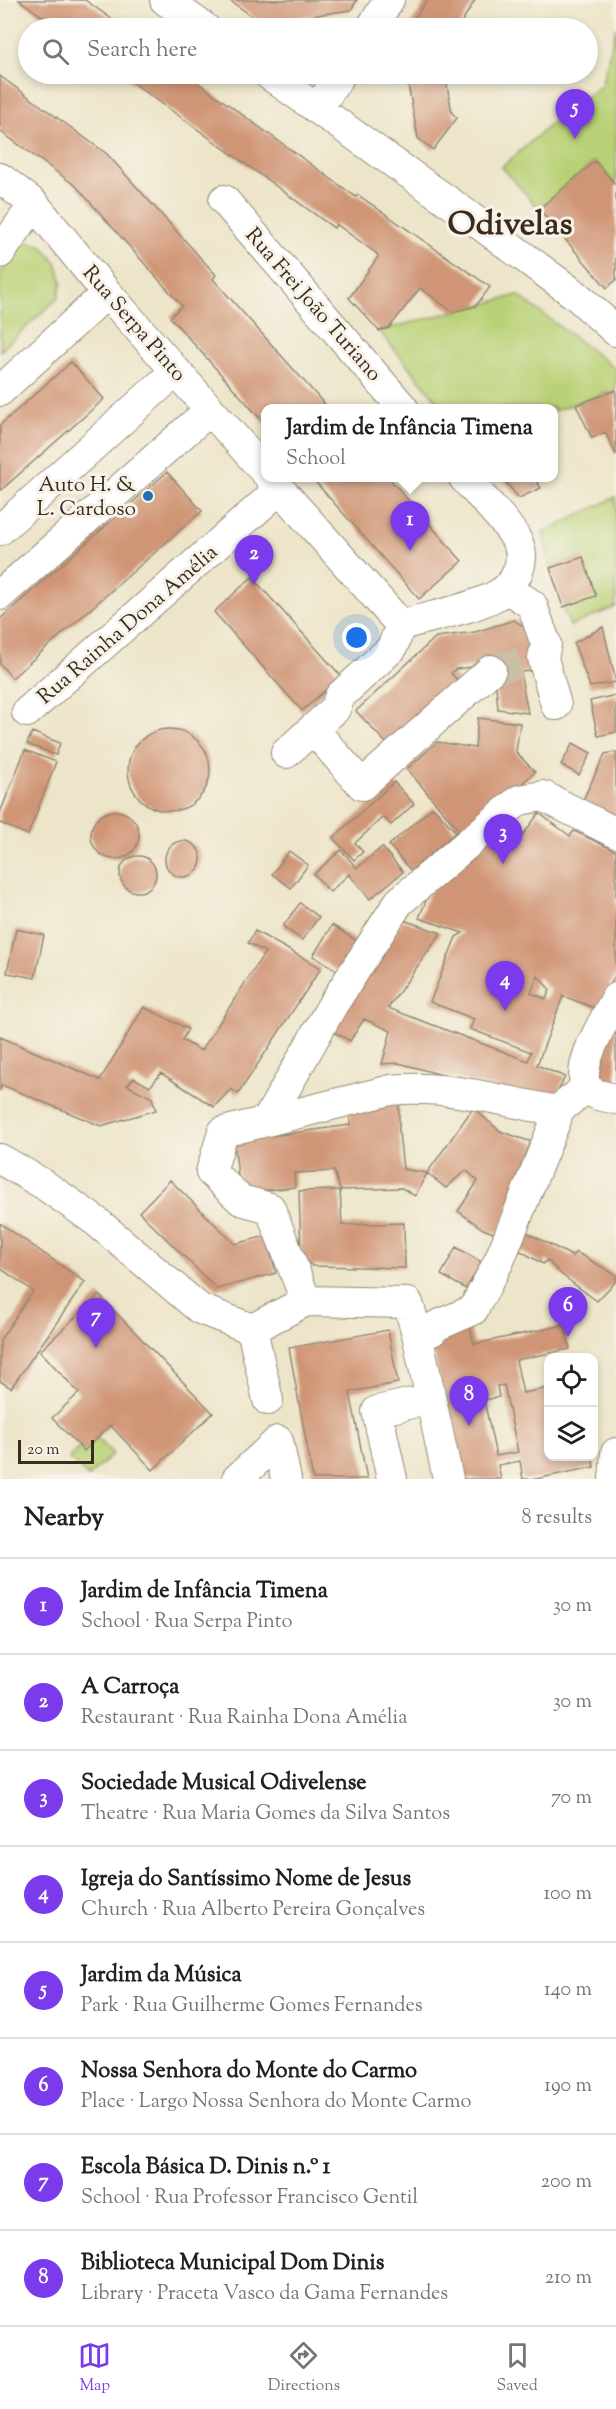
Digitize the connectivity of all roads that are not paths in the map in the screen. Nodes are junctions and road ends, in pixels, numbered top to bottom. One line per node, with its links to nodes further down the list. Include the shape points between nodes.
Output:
1 (165, 0): 3 (street)
2 (389, 0): 4 (street)
3 (191, 18)
4 (377, 18)
5 (282, 84): 7 (street)
6 (334, 84): 7 (street)
7 (317, 109): 13 (street, via 577,296)
8 (0, 178): 10 (street, Rua Serpa Pinto)
9 (224, 200): 16 (street, Rua Frei João Turiano)
10 (34, 204): 11 (street); 12 (street, Rua Serpa Pinto)
11 (0, 253)
12 (107, 293): 14 (street, Rua Serpa Pinto); 15 (street)
13 (616, 331)
14 (176, 371): 17 (street, Rua Serpa Pinto); 22 (street)
15 (0, 391)
16 (400, 404)
17 (210, 410): 18 (street, Rua Serpa Pinto); 24 (street)
18 (261, 468)
19 (270, 482): 28 (street, Rua Rainha Dona Amélia)
20 (274, 482): 25 (street, Rua Serpa Pinto)
21 (468, 482): 23 (street, via 519,545 520,564)
22 (0, 530)
23 (507, 588): 25 (street, via 489,599); 27 (street, via 532,605 546,644 543,658)
24 (0, 595)
25 (401, 625): 29 (street, via 392,648 340,696 335,709)
26 (491, 670): 29 (street, via 362,785)
27 (556, 705)
28 (27, 712)
29 (313, 729): 30 (street)
30 (286, 753)
31 (616, 833): 36 (street, via 543,796 519,800 399,902 332,1006)
32 (616, 998): 33 (street, via 584,1069)
33 (586, 1088): 34 (street); 35 (street)
34 (616, 1099)
35 (557, 1111): 36 (street, via 413,1088); 40 (street, via 499,1261 473,1310 432,1331)
36 (268, 1119): 38 (street, via 223,1132 210,1172 241,1200 270,1208)
37 (0, 1158): 39 (street, via 96,1222 200,1310)
38 (306, 1301): 39 (street); 40 (street, via 408,1303)
39 (252, 1329): 42 (street)
40 (417, 1334): 41 (street)
41 (430, 1399): 46 (street, via 377,1411); 47 (street)
42 (268, 1400)
43 (616, 1453): 48 (street)
44 (237, 1479): 45 (street, via 278,1441)
45 (286, 1479)
46 (392, 1479)
47 (448, 1479)
48 (614, 1479)

